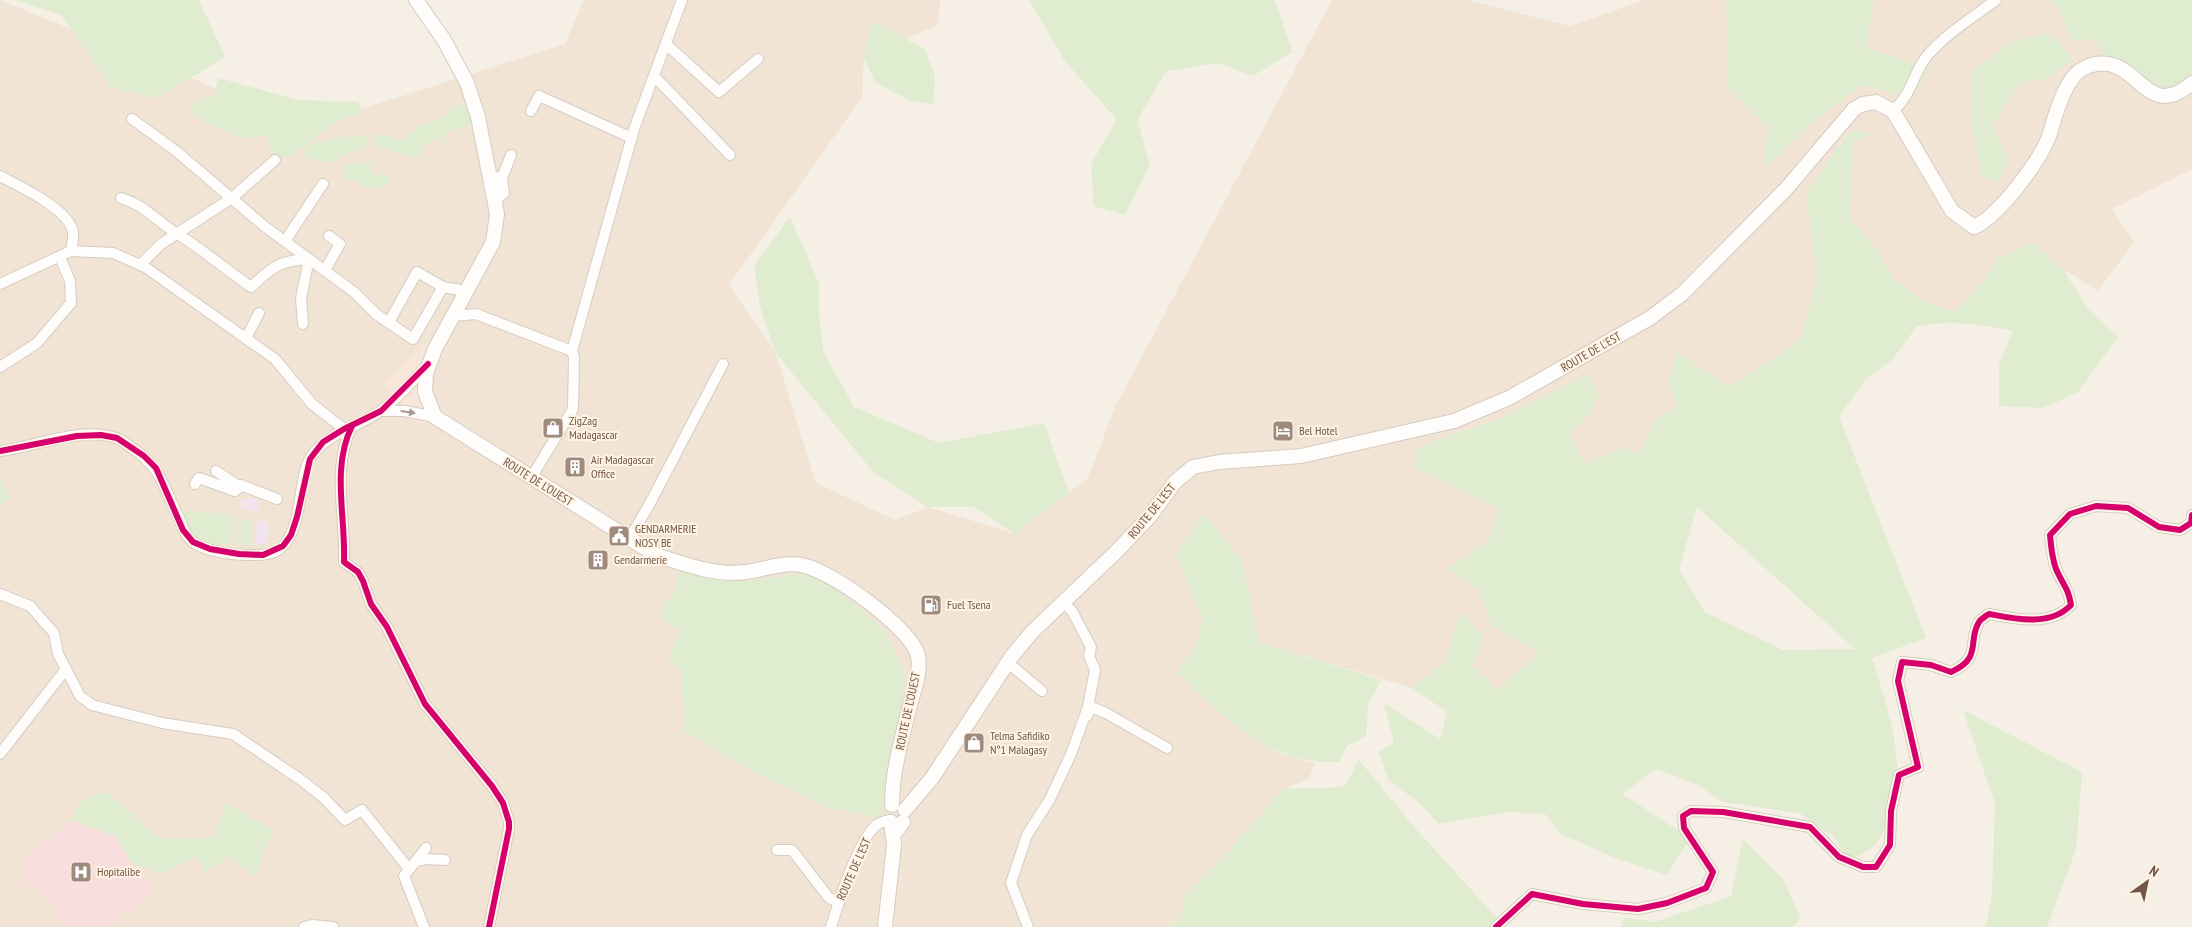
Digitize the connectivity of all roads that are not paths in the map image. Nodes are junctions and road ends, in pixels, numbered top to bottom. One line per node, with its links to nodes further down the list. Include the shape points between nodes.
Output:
1 (416, 0): 16 (main road, via 444,40 467,83)
2 (682, 0): 4 (street)
3 (1996, 0): 9 (street, via 1950,33 1926,58 1904,100)
4 (666, 44): 5 (street, via 719,92); 6 (street)
5 (758, 59)
6 (654, 76): 11 (street); 13 (street)
7 (2192, 83): 9 (main road, via 2180,94 2167,97 2155,96 2123,69 2112,65 2092,65 2076,74 2054,116 2048,138 2023,179 1994,215 1974,226 1952,211)
8 (532, 110): 11 (street, via 539,96)
9 (1893, 111): 52 (main road, ROUTE DE L'EST, via 1876,102 1854,109 1786,189 1724,254 1682,294 1650,318 1510,398 1454,422 1301,456 1193,467 1175,482 1129,538)
10 (132, 119): 19 (street)
11 (632, 138): 36 (street)
12 (511, 155): 16 (street)
13 (730, 155)
14 (276, 160): 19 (street)
15 (0, 176): 23 (street, via 35,195 67,220 73,231)
16 (496, 177): 30 (main road, via 494,201 497,220 493,242)
17 (323, 184): 22 (street)
18 (121, 198): 20 (street, via 136,203)
19 (232, 198): 20 (street); 22 (street)
20 (176, 233): 25 (street, via 251,287 264,274 288,260); 26 (street)
21 (329, 236): 27 (street, via 340,244)
22 (285, 241): 25 (street)
23 (71, 251): 24 (street); 26 (street, via 112,253)
24 (60, 257): 28 (street); 39 (street, via 70,282 71,303 37,344)
25 (309, 259): 27 (street); 34 (street, via 301,298)
26 (140, 265): 35 (street)
27 (325, 270): 33 (street)
28 (0, 284)
29 (443, 287): 30 (street); 33 (street, via 417,272); 33 (street, via 413,338)
30 (467, 291): 32 (main road)
31 (259, 313): 35 (street)
32 (453, 316): 36 (street, via 483,316); 37 (main road)
33 (389, 322)
34 (303, 324)
35 (246, 338): 42 (street, via 275,359 312,404)
36 (572, 351): 45 (street, via 573,409)
37 (428, 364): 40 (street); 41 (main road, via 425,392)
38 (723, 364): 50 (street)
39 (0, 367)
40 (381, 411): 41 (street, one-way to 41, via 405,411); 42 (street)
41 (435, 417): 45 (main road, ROUTE DE L'OUEST)
42 (348, 428): 43 (street, via 324,442 310,459 291,535 283,546 262,555 210,549 193,542 183,530 156,468 117,438 77,436); 69 (street, via 342,469 344,562 358,572 371,604 387,627 425,704 492,786 507,815 509,829)
43 (0, 451)
44 (219, 469): 47 (street)
45 (531, 478): 50 (main road, ROUTE DE L'OUEST)
46 (195, 484): 47 (street, via 199,478 232,491)
47 (240, 486): 48 (street)
48 (276, 499)
49 (2192, 515): 74 (street, via 2191,522 2180,530 2159,527 2128,508 2096,506 2070,514 2050,535 2051,555 2068,588 2071,605 2062,614 2022,621 1989,614 1979,622 1971,654 1962,667 1951,672 1931,665 1902,662 1898,681 1918,767 1899,775 1891,811 1890,845 1876,868 1863,868 1839,857 1810,827 1723,812 1691,811 1683,816 1684,828 1713,872 1706,888 1667,903 1638,909 1583,904 1532,894)
50 (629, 538): 59 (main road, ROUTE DE L'OUEST, via 656,555 725,573 801,564 833,577 901,630 918,656 917,675 892,780)
51 (0, 594): 54 (street, via 30,606 54,633 58,654)
52 (1063, 602): 53 (main road, ROUTE DE L'EST, via 1033,631); 56 (street, via 1072,611 1091,646 1089,656 1095,670)
53 (1008, 663): 55 (street); 59 (main road, ROUTE DE L'EST, via 932,778)
54 (66, 669): 58 (street); 64 (street, via 80,696 92,705 162,723 233,734 301,780 345,820 362,810)
55 (1042, 691)
56 (1084, 721): 57 (street, via 1091,707); 73 (street, via 1050,799 1027,835 1010,883)
57 (1167, 748)
58 (0, 754)
59 (896, 817): 65 (street, ROUTE DE L'EST, via 877,824 864,842); 71 (main road)
60 (426, 848): 63 (street)
61 (777, 850): 65 (street, via 792,850 829,898)
62 (445, 860): 63 (street)
63 (416, 861): 64 (street)
64 (409, 869): 68 (street, via 404,876)
65 (839, 902): 70 (street, ROUTE DE L'EST)
66 (304, 927): 67 (street)
67 (333, 927)
68 (424, 927)
69 (489, 927)
70 (831, 927)
71 (885, 927): 72 (street)
72 (890, 927)
73 (1028, 927)
74 (1496, 927)

